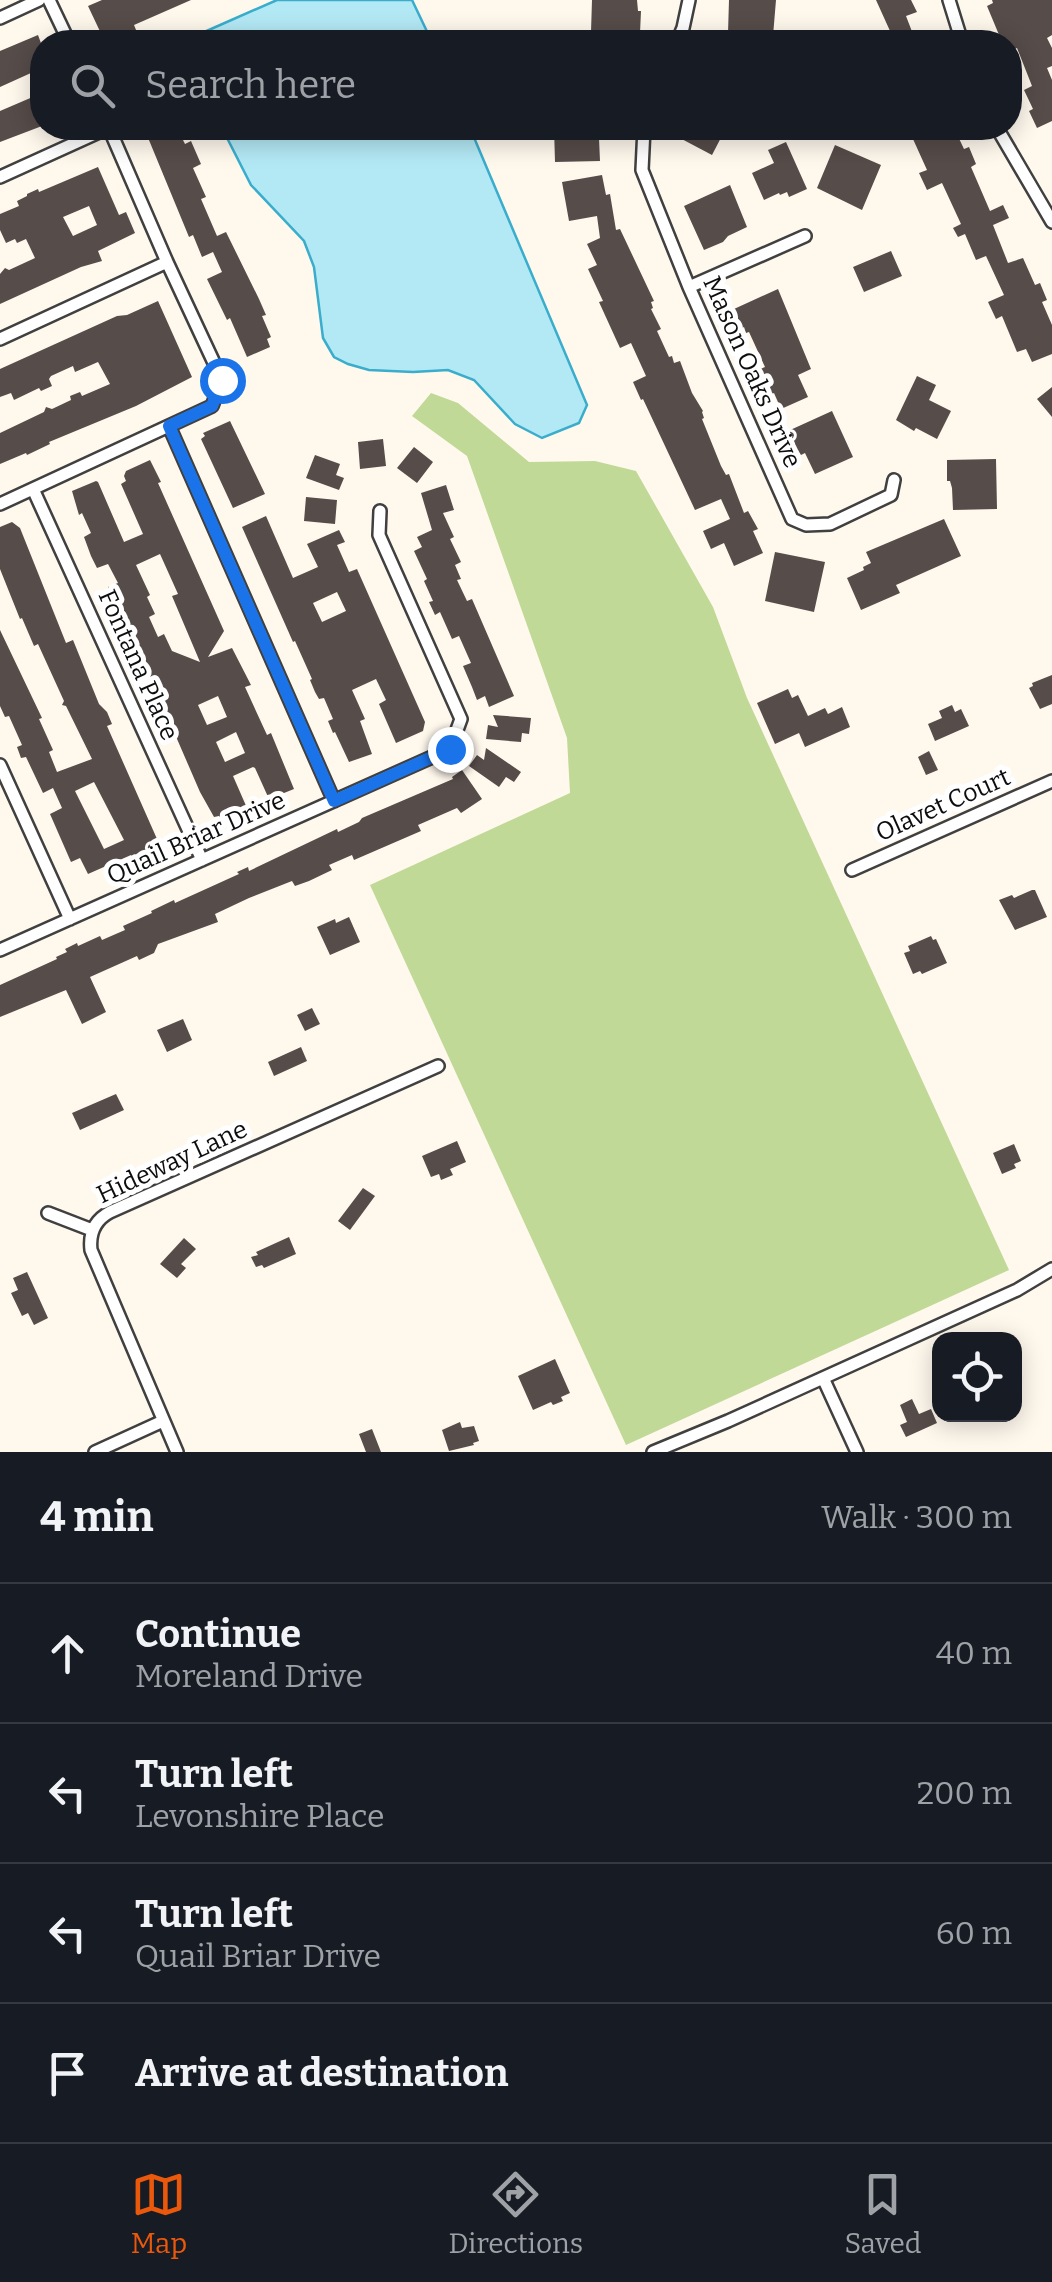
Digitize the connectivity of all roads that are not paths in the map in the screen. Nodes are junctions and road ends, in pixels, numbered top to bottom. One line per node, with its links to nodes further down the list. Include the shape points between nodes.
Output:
1 (40, 0): 5 (street)
2 (50, 0): 6 (street)
3 (688, 0): 7 (street)
4 (949, 0): 8 (street)
5 (0, 18)
6 (64, 30)
7 (682, 30)
8 (958, 30)
9 (82, 140): 13 (street)
10 (114, 140): 16 (street)
11 (643, 140): 17 (street, Mason Oaks Drive, via 642,170)
12 (1004, 140): 14 (street)
13 (0, 177)
14 (1052, 222)
15 (805, 236): 17 (street)
16 (167, 262): 18 (street); 19 (street, via 222,380 212,406)
17 (689, 287): 20 (street, Mason Oaks Drive, via 792,519 806,526 830,524 890,495)
18 (0, 339)
19 (169, 426): 21 (street); 26 (street)
20 (894, 480)
21 (33, 490): 22 (street); 27 (street, Fontana Place)
22 (0, 504)
23 (380, 511): 26 (street, Quail Briar Drive, via 379,535 461,719 450,749)
24 (0, 765): 29 (street)
25 (1052, 780): 28 (street, Olavet Court)
26 (334, 801): 27 (street, Quail Briar Drive)
27 (202, 860): 29 (street, Quail Briar Drive)
28 (852, 870)
29 (70, 919): 30 (street, Quail Briar Drive)
30 (0, 950)
31 (438, 1066): 33 (street, Hideway Lane, via 110,1212)
32 (48, 1213): 33 (street)
33 (92, 1230): 36 (street, Hideway Lane, via 91,1250)
34 (1052, 1269): 35 (street)
35 (823, 1378): 39 (street); 40 (street)
36 (163, 1421): 37 (street); 38 (street, Hideway Lane)
37 (95, 1452)
38 (177, 1452)
39 (653, 1452)
40 (857, 1452)

